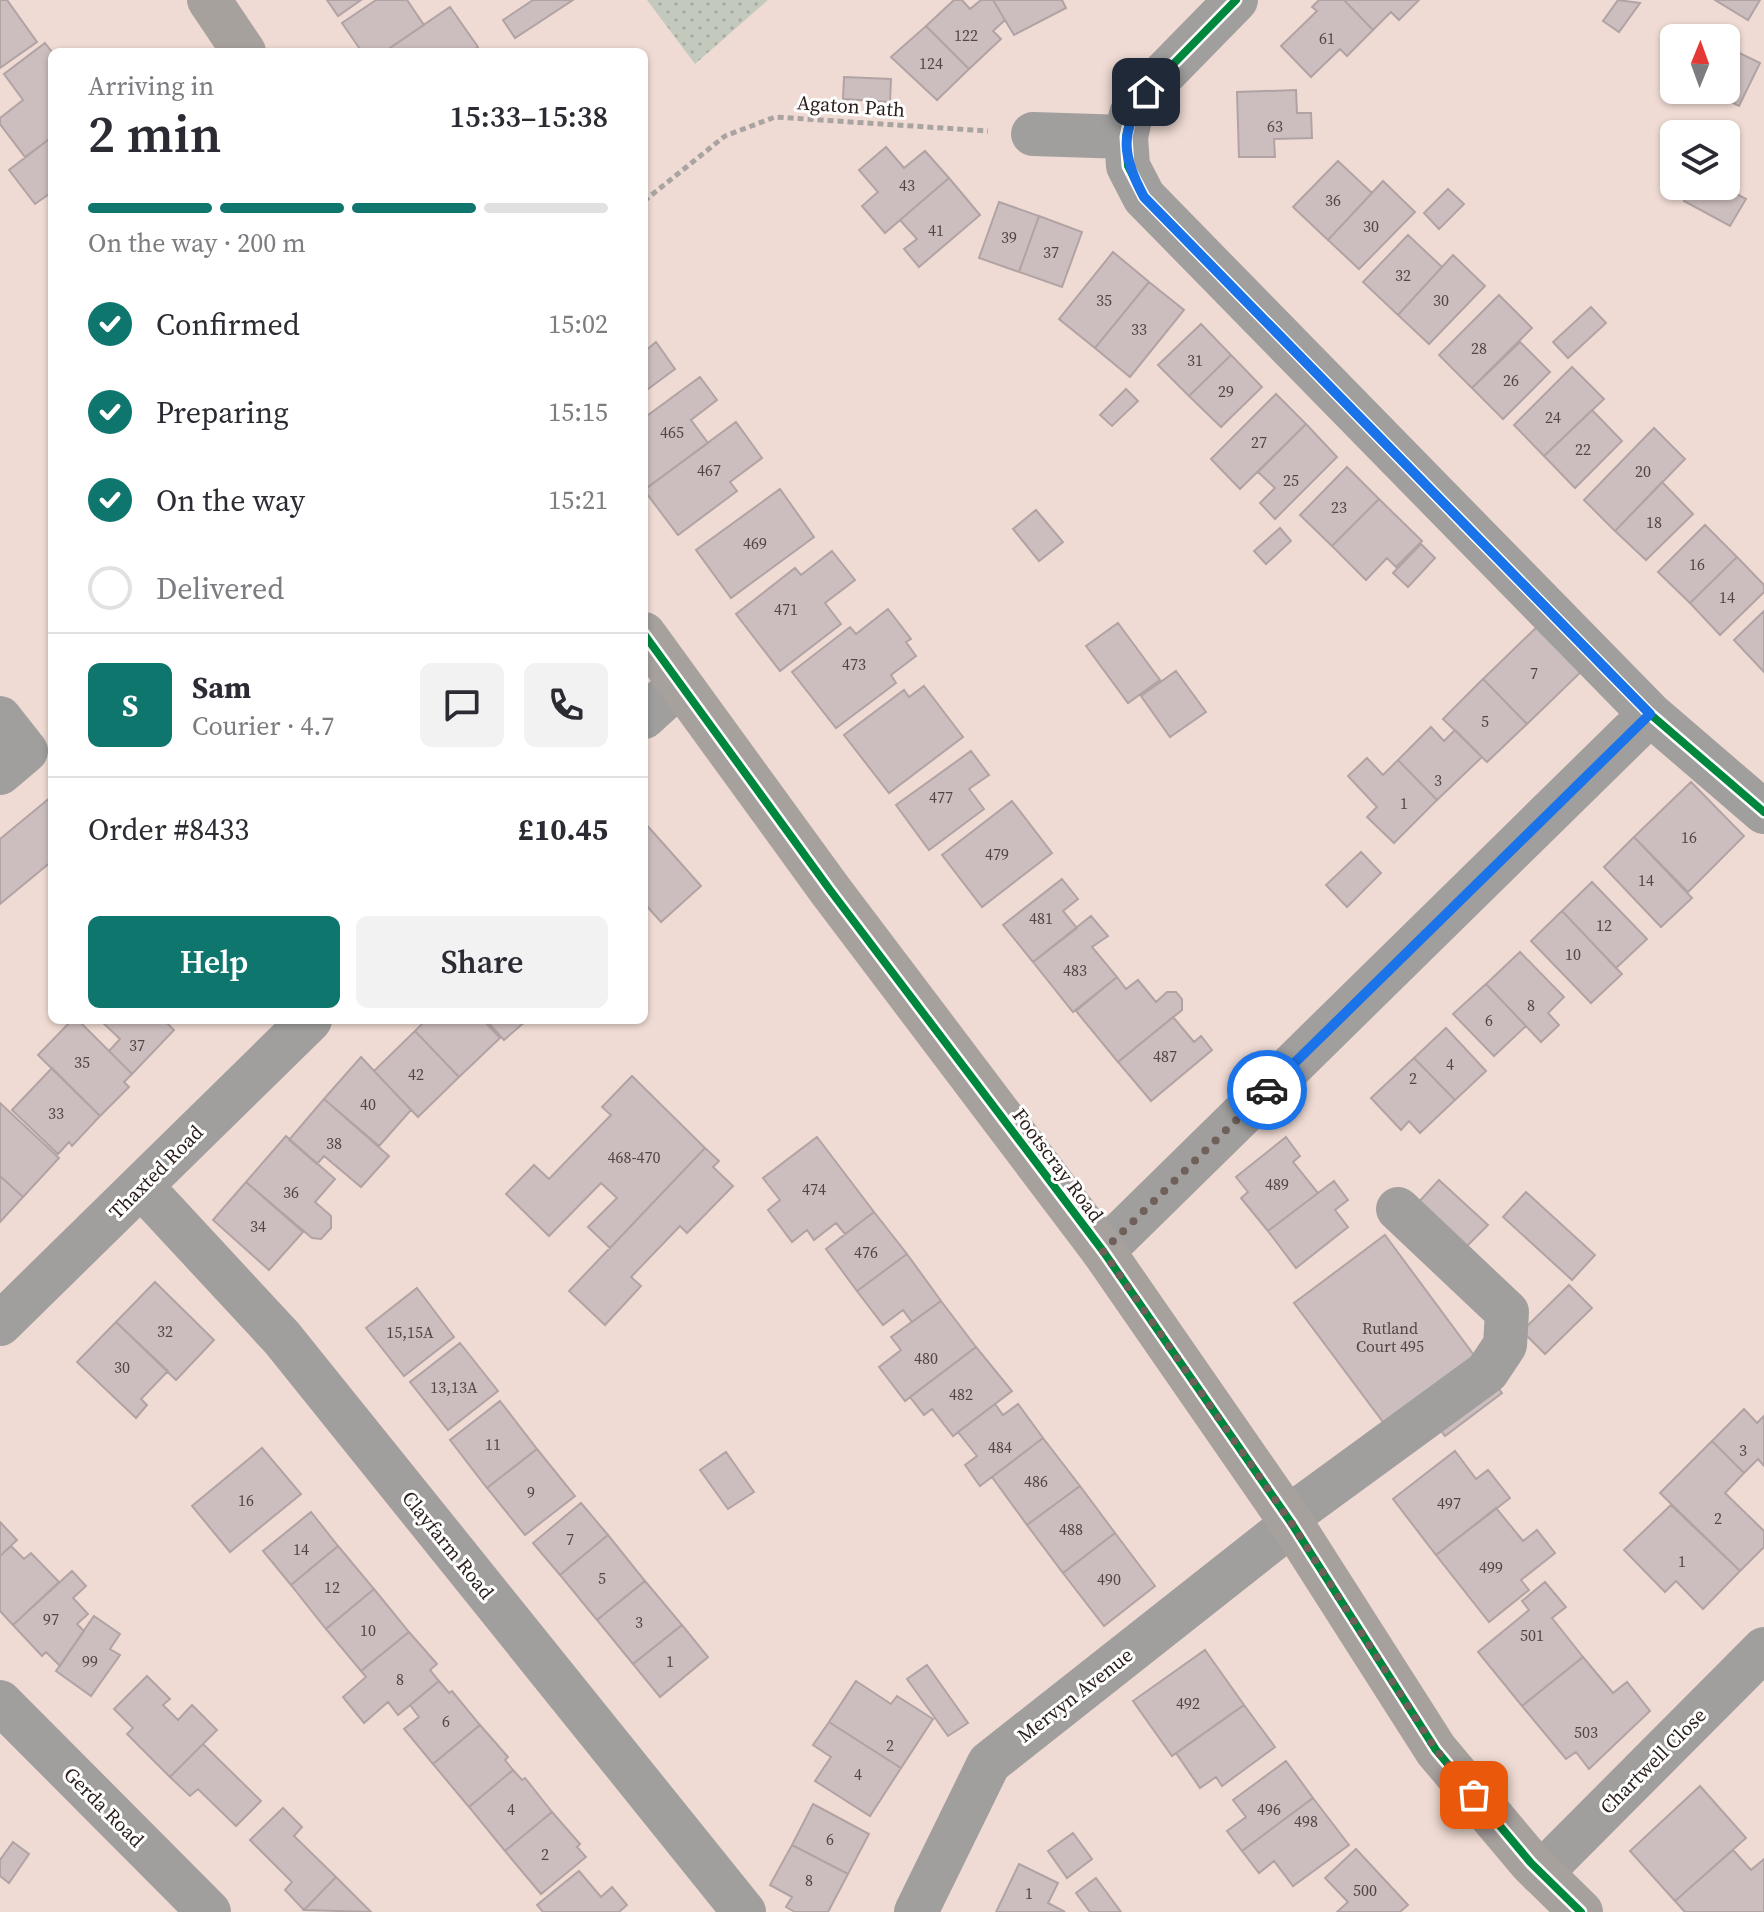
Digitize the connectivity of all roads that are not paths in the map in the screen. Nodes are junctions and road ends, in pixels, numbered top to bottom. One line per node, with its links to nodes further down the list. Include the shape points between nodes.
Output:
1 (209, 0): 3 (main road)
2 (1236, 0): 5 (street, via 1146,92 1131,114)
3 (241, 48)
4 (1033, 134): 5 (street)
5 (1126, 137): 9 (street, via 1128,166 1144,197)
6 (648, 640): 7 (main road, Footscray Road)
7 (679, 685): 8 (street); 16 (main road, Footscray Road)
8 (648, 713)
9 (1650, 714): 12 (street); 16 (street)
10 (0, 718): 11 (street, via 26,751)
11 (0, 773)
12 (1764, 812)
13 (306, 1024): 14 (street, Thaxted Road)
14 (142, 1187): 17 (street, Thaxted Road); 23 (street, Clayfarm Road, via 282,1338)
15 (1398, 1209): 18 (street, Mervyn Avenue, via 1507,1312 1505,1345 1487,1372)
16 (1103, 1251): 18 (main road, Footscray Road)
17 (0, 1324)
18 (1290, 1521): 21 (main road, Footscray Road, via 1436,1750); 24 (street, Mervyn Avenue, via 989,1763)
19 (1764, 1649): 21 (street, Chartwell Close)
20 (0, 1702): 22 (street, Gerda Road)
21 (1541, 1873): 25 (main road, Footscray Road)
22 (209, 1912)
23 (744, 1912)
24 (916, 1912)
25 (1581, 1912)

